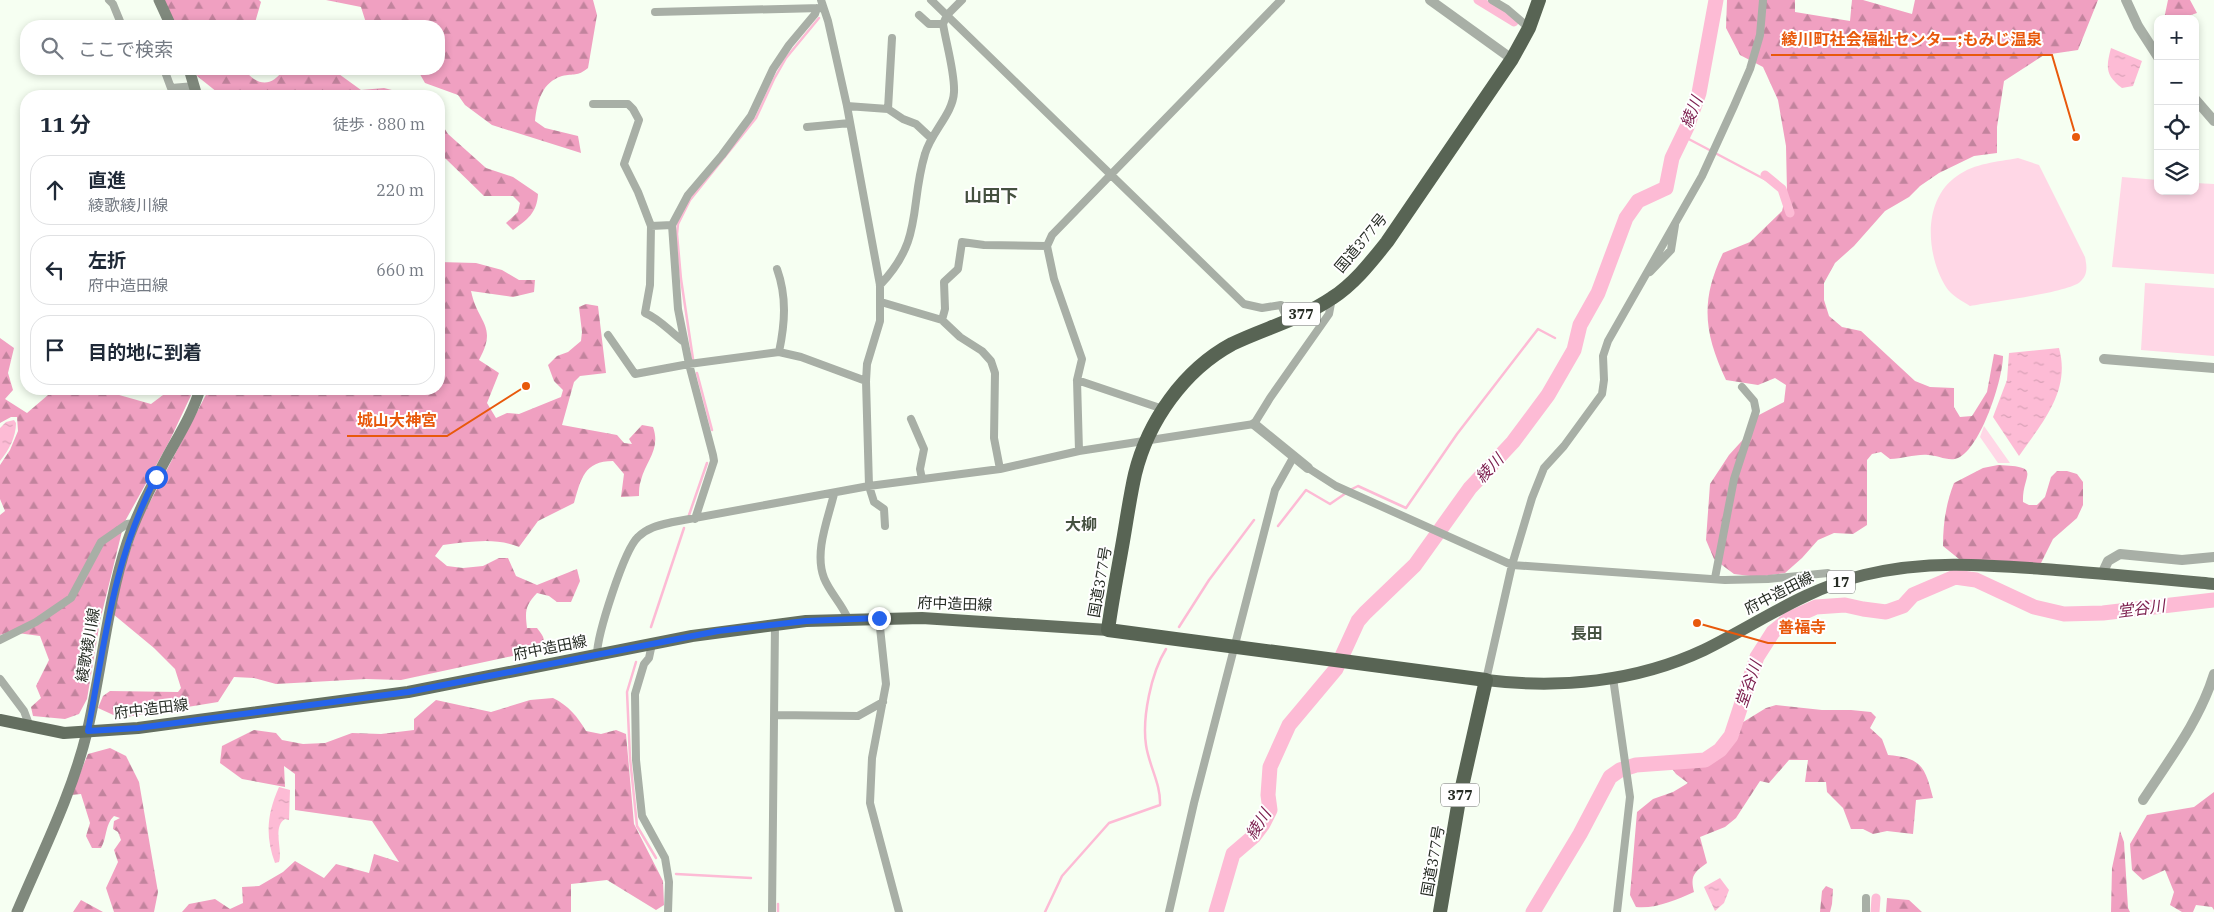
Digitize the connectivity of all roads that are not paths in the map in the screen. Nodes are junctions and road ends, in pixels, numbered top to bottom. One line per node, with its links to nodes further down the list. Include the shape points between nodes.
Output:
1 (109, 0): 15 (street)
2 (159, 0): 16 (main road)
3 (931, 0): 14 (street)
4 (962, 0): 14 (street)
5 (1281, 0): 34 (street)
6 (1430, 0): 21 (street)
7 (1492, 0): 18 (street)
8 (1539, 0): 18 (highway, 国道377号 / 377)
9 (1763, 0): 69 (street, via 1760,35 1750,68 1702,176 1676,220 1671,250 1646,273 1608,341 1603,356 1602,394 1544,468)
10 (2126, 0): 20 (street)
11 (820, 5): 12 (street); 28 (street, via 828,21); 35 (street, via 773,68 751,116 688,195)
12 (655, 12)
13 (919, 15): 17 (street, via 930,24)
14 (947, 15): 17 (street); 34 (street)
15 (120, 20)
16 (168, 20)
17 (943, 24): 33 (street, via 954,90 953,103)
18 (1529, 28): 21 (highway, 国道377号 / 377)
19 (892, 38): 29 (street)
20 (2154, 51)
21 (1512, 59): 40 (highway, 国道377号 / 377, via 1387,242 1366,267)
22 (166, 75): 24 (street, via 170,88)
23 (191, 75): 25 (main road)
24 (187, 90)
25 (196, 90)
26 (592, 104): 36 (street, via 628,104 639,120 624,164)
27 (2199, 104): 30 (street)
28 (847, 106): 29 (street); 31 (street)
29 (888, 109): 33 (street, via 916,124)
30 (2214, 121)
31 (850, 123): 32 (street); 39 (street)
32 (807, 127)
33 (931, 138): 39 (street, via 909,242 893,271)
34 (1111, 175): 37 (street, via 1052,236); 43 (street, via 1244,304 1262,308 1281,305)
35 (672, 225): 36 (street); 45 (street, via 674,272)
36 (651, 226): 45 (street, via 650,285 644,313 656,318)
37 (1047, 246): 42 (street, via 962,242 958,269 944,282); 50 (street, via 1054,279 1082,359)
38 (777, 269): 46 (street, via 783,286 785,322)
39 (880, 285): 41 (street)
40 (1332, 298): 43 (highway, 国道377号 / 377); 56 (street, via 1325,320)
41 (881, 302): 42 (street); 51 (street, via 880,321)
42 (942, 320): 60 (street, via 991,361 995,373 994,438)
43 (1288, 321): 54 (highway, 国道377号 / 377, via 1231,345 1213,357 1188,378)
44 (608, 335): 48 (street, via 635,374)
45 (684, 342): 48 (street)
46 (779, 352): 48 (street); 51 (street, via 802,357)
47 (2104, 359): 49 (street)
48 (689, 364): 65 (street, via 714,461)
49 (2214, 368)
50 (1077, 380): 54 (street); 58 (street)
51 (866, 382): 63 (street)
52 (1742, 387): 71 (street, via 1754,401 1756,411 1734,480)
53 (197, 395): 66 (main road, 綾歌綾川線)
54 (1163, 409): 57 (highway, 国道377号 / 377)
55 (911, 420): 62 (street, via 924,449 920,469)
56 (1254, 424): 57 (street); 59 (street)
57 (1147, 441): 58 (street); 77 (highway, 国道377号 / 377, via 1135,473)
58 (1079, 451): 60 (street)
59 (1294, 456): 61 (street); 80 (street, via 1275,490)
60 (1000, 468): 62 (street)
61 (1308, 468): 69 (street, via 1336,486)
62 (922, 479): 63 (street)
63 (869, 486): 64 (street); 67 (street, via 874,502 884,509)
64 (834, 494): 65 (street); 75 (street, via 821,567)
65 (695, 519): 81 (street, via 653,527 634,540 605,613)
66 (134, 523): 78 (street, via 127,524 101,542 71,598 36,622); 91 (main road, 綾歌綾川線, via 110,608)
67 (885, 526)
68 (2214, 557): 70 (street, via 2182,560 2120,554 2108,560)
69 (1512, 565): 71 (street); 85 (street)
70 (2102, 574): 72 (main road, 府中造田線 / 17, via 1943,563 1883,571); 73 (main road, 府中造田線 / 17)
71 (1715, 578): 72 (street, via 1768,579 1828,573)
72 (1841, 582): 83 (main road, 府中造田線 / 17, via 1783,606 1688,657)
73 (2214, 584)
74 (879, 618): 75 (main road, 府中造田線); 77 (main road, 府中造田線, via 958,619); 87 (street, via 886,684)
75 (848, 619): 76 (main road, 府中造田線)
76 (775, 624): 79 (main road, 府中造田線); 88 (street)
77 (1108, 630): 80 (highway, 国道377号)
78 (0, 640)
79 (652, 644): 81 (main road, 府中造田線); 95 (street, via 634,694 636,760 642,816 666,858)
80 (1238, 648): 85 (highway, 国道377号); 98 (street, via 1194,803)
81 (597, 655): 91 (main road, 府中造田線, via 408,692 138,728)
82 (2214, 674): 86 (street)
83 (1613, 678): 85 (main road, 府中造田線 / 17, via 1540,684); 100 (street, via 1630,797)
84 (0, 679): 90 (street, via 20,704)
85 (1486, 680): 99 (highway, 国道377号 / 377, via 1459,800)
86 (2212, 693): 92 (street)
87 (883, 702): 88 (street, via 858,716); 97 (street, via 872,758 870,802)
88 (775, 715): 96 (street)
89 (0, 720): 90 (main road, 府中造田線)
90 (30, 727): 91 (main road, 府中造田線, via 64,733)
91 (88, 731): 94 (main road, 綾歌綾川線, via 62,807)
92 (2143, 800)
93 (1866, 898): 101 (street)
94 (17, 912)
95 (668, 912)
96 (772, 912)
97 (899, 912)
98 (1169, 912)
99 (1440, 912)
100 (1617, 912)
101 (1866, 912)

